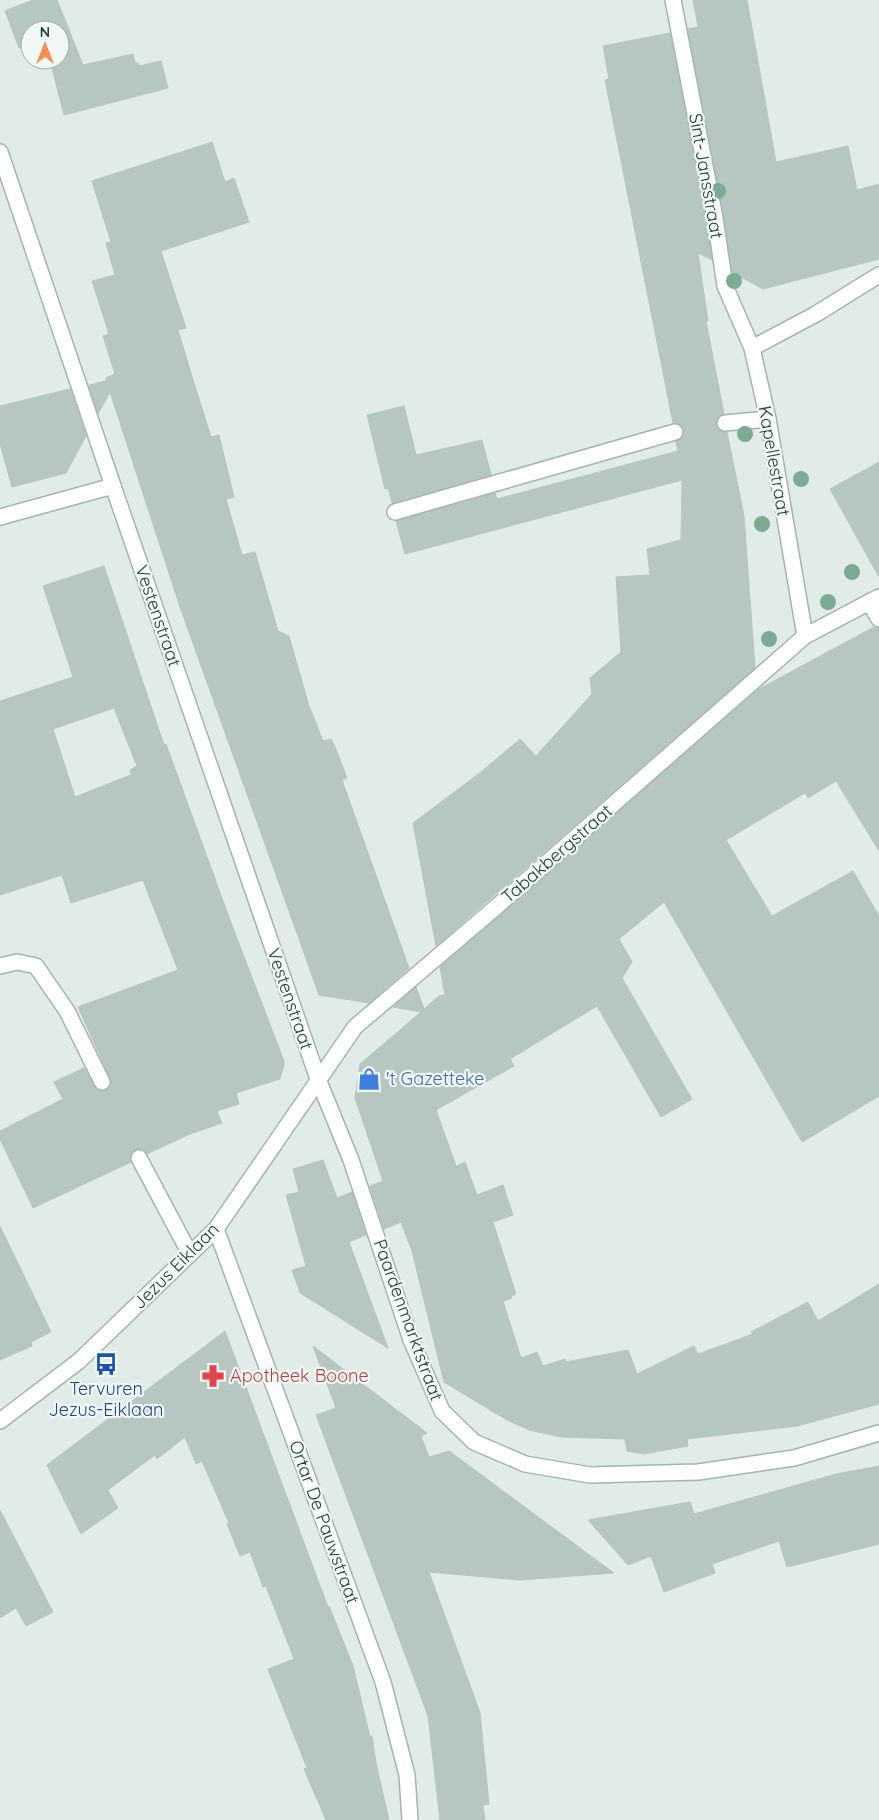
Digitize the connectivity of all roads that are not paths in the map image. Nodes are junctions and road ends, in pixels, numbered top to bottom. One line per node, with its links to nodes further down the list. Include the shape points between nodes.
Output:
1 (673, 0): 4 (street, Sint-Jansstraat, via 725,286)
2 (0, 152): 8 (street, Vestenstraat)
3 (879, 275): 4 (street)
4 (752, 348): 5 (street, Kapellestraat)
5 (768, 419): 6 (street); 13 (street, Kapellestraat)
6 (725, 423)
7 (675, 432): 9 (street)
8 (113, 486): 10 (street); 15 (street, Vestenstraat)
9 (395, 512)
10 (0, 517)
11 (874, 600): 12 (street); 13 (street)
12 (879, 619)
13 (806, 636): 15 (street, Tabakbergstraat, via 355,1027)
14 (0, 966): 16 (street, via 17,962 36,966 67,1011)
15 (318, 1079): 18 (street, Jezus Eiklaan); 21 (street, Paardenmarktstraat, via 350,1160 411,1340 442,1412 474,1442 525,1464 590,1475 698,1472 794,1458)
16 (102, 1082)
17 (139, 1158): 19 (street)
18 (216, 1229): 19 (street, Jezus Eiklaan); 22 (street, Ortar De Pauwstraat, via 383,1682 407,1774)
19 (190, 1254): 20 (street, Jezus Eiklaan, via 79,1361)
20 (0, 1421)
21 (879, 1432)
22 (410, 1820)

